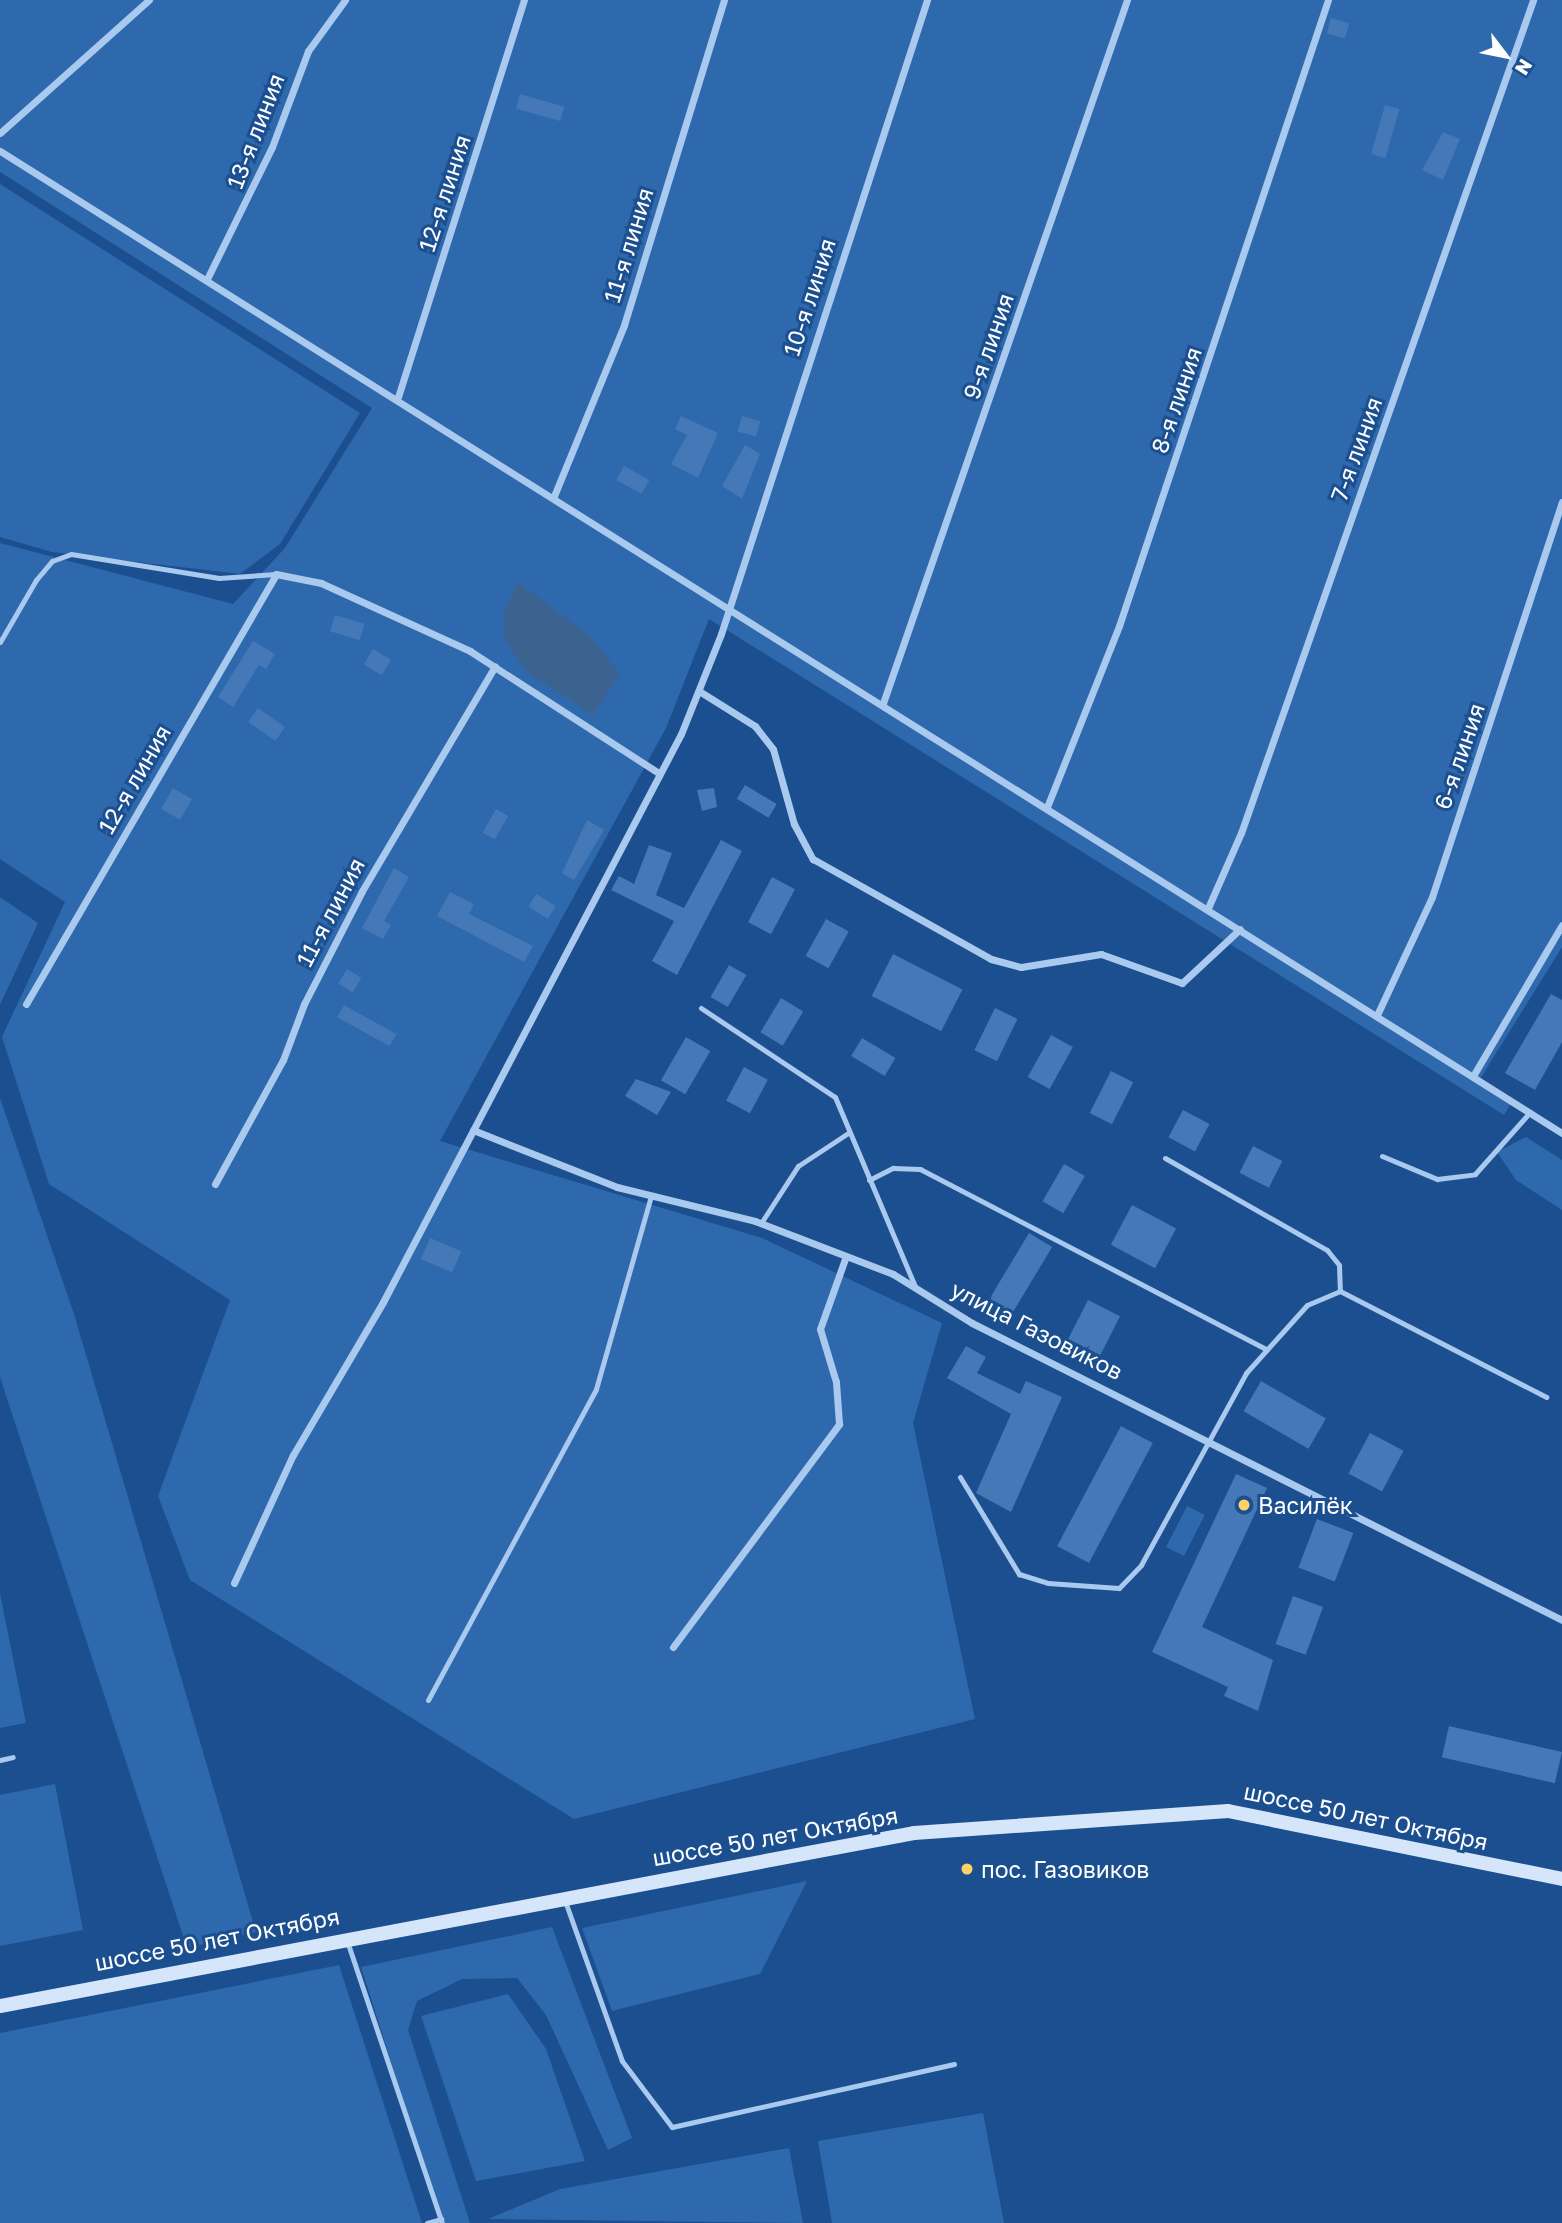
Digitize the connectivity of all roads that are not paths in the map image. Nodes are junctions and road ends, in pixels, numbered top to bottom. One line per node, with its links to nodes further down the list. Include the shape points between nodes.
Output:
1 (149, 0): 9 (street)
2 (345, 0): 11 (street, 13-я линия, via 308,51 272,147)
3 (524, 0): 12 (street, 12-я линия)
4 (724, 0): 13 (street, 11-я линия, via 624,325)
5 (927, 0): 16 (street, 10-я линия)
6 (1127, 0): 20 (street, 9-я линия)
7 (1328, 0): 22 (street, 8-я линия, via 1119,626)
8 (1533, 0): 23 (street, 7-я линия, via 1241,834)
9 (0, 133)
10 (0, 151): 11 (street)
11 (207, 279): 12 (street)
12 (398, 397): 13 (street)
13 (554, 496): 16 (street)
14 (1562, 502): 28 (street, 6-я линия, via 1432,897)
15 (276, 574): 17 (lane, via 219,578 71,554 52,561 36,580); 18 (street, via 321,583); 26 (street, 12-я линия)
16 (726, 604): 19 (street, 10-я линия); 20 (street)
17 (0, 642)
18 (495, 666): 21 (street); 37 (street, 11-я линия, via 362,891 304,1004 283,1060)
19 (699, 691): 21 (street, 10-я линия); 25 (street, via 755,726 773,749 794,824 813,859 991,959 1021,967 1101,954 1182,983)
20 (883, 703): 22 (street)
21 (660, 774): 31 (street, 10-я линия)
22 (1048, 807): 23 (street)
23 (1208, 908): 25 (street)
24 (1562, 925): 29 (street)
25 (1240, 929): 28 (street)
26 (26, 1004)
27 (701, 1008): 32 (lane, via 835,1097)
28 (1377, 1015): 29 (street)
29 (1473, 1076): 30 (street)
30 (1530, 1112): 33 (street); 34 (lane, via 1475,1174 1437,1179)
31 (474, 1130): 38 (street, улица Газовиков); 47 (street, 10-я линия, via 293,1455)
32 (848, 1133): 36 (lane); 39 (lane, via 798,1166)
33 (1562, 1133)
34 (1382, 1156)
35 (1165, 1158): 42 (lane, via 1327,1250 1339,1265)
36 (869, 1180): 41 (lane); 43 (lane, via 893,1168 920,1169)
37 (215, 1184)
38 (651, 1196): 39 (street, улица Газовиков); 50 (lane, via 596,1389)
39 (761, 1223): 40 (street, улица Газовиков)
40 (846, 1256): 41 (street, улица Газовиков); 49 (street, via 820,1329 839,1395 839,1424)
41 (916, 1289): 45 (street, улица Газовиков)
42 (1340, 1291): 43 (lane, via 1307,1305); 44 (lane)
43 (1267, 1350): 45 (lane)
44 (1546, 1397)
45 (1208, 1438): 46 (lane, via 1141,1565 1119,1588 1048,1583 1019,1574); 48 (street, улица Газовиков)
46 (960, 1477)
47 (234, 1583)
48 (1562, 1620)
49 (673, 1647)
50 (428, 1700)
51 (13, 1757): 52 (lane)
52 (0, 1760)
53 (1562, 1879): 54 (street, шоссе 50 лет Октября, via 1228,1811 914,1833)
54 (564, 1898): 55 (street, шоссе 50 лет Октября); 57 (lane, via 622,2062 672,2127)
55 (346, 1938): 56 (street, шоссе 50 лет Октября); 58 (lane)
56 (0, 2006)
57 (954, 2064)
58 (442, 2221): 59 (lane)
59 (427, 2223)

